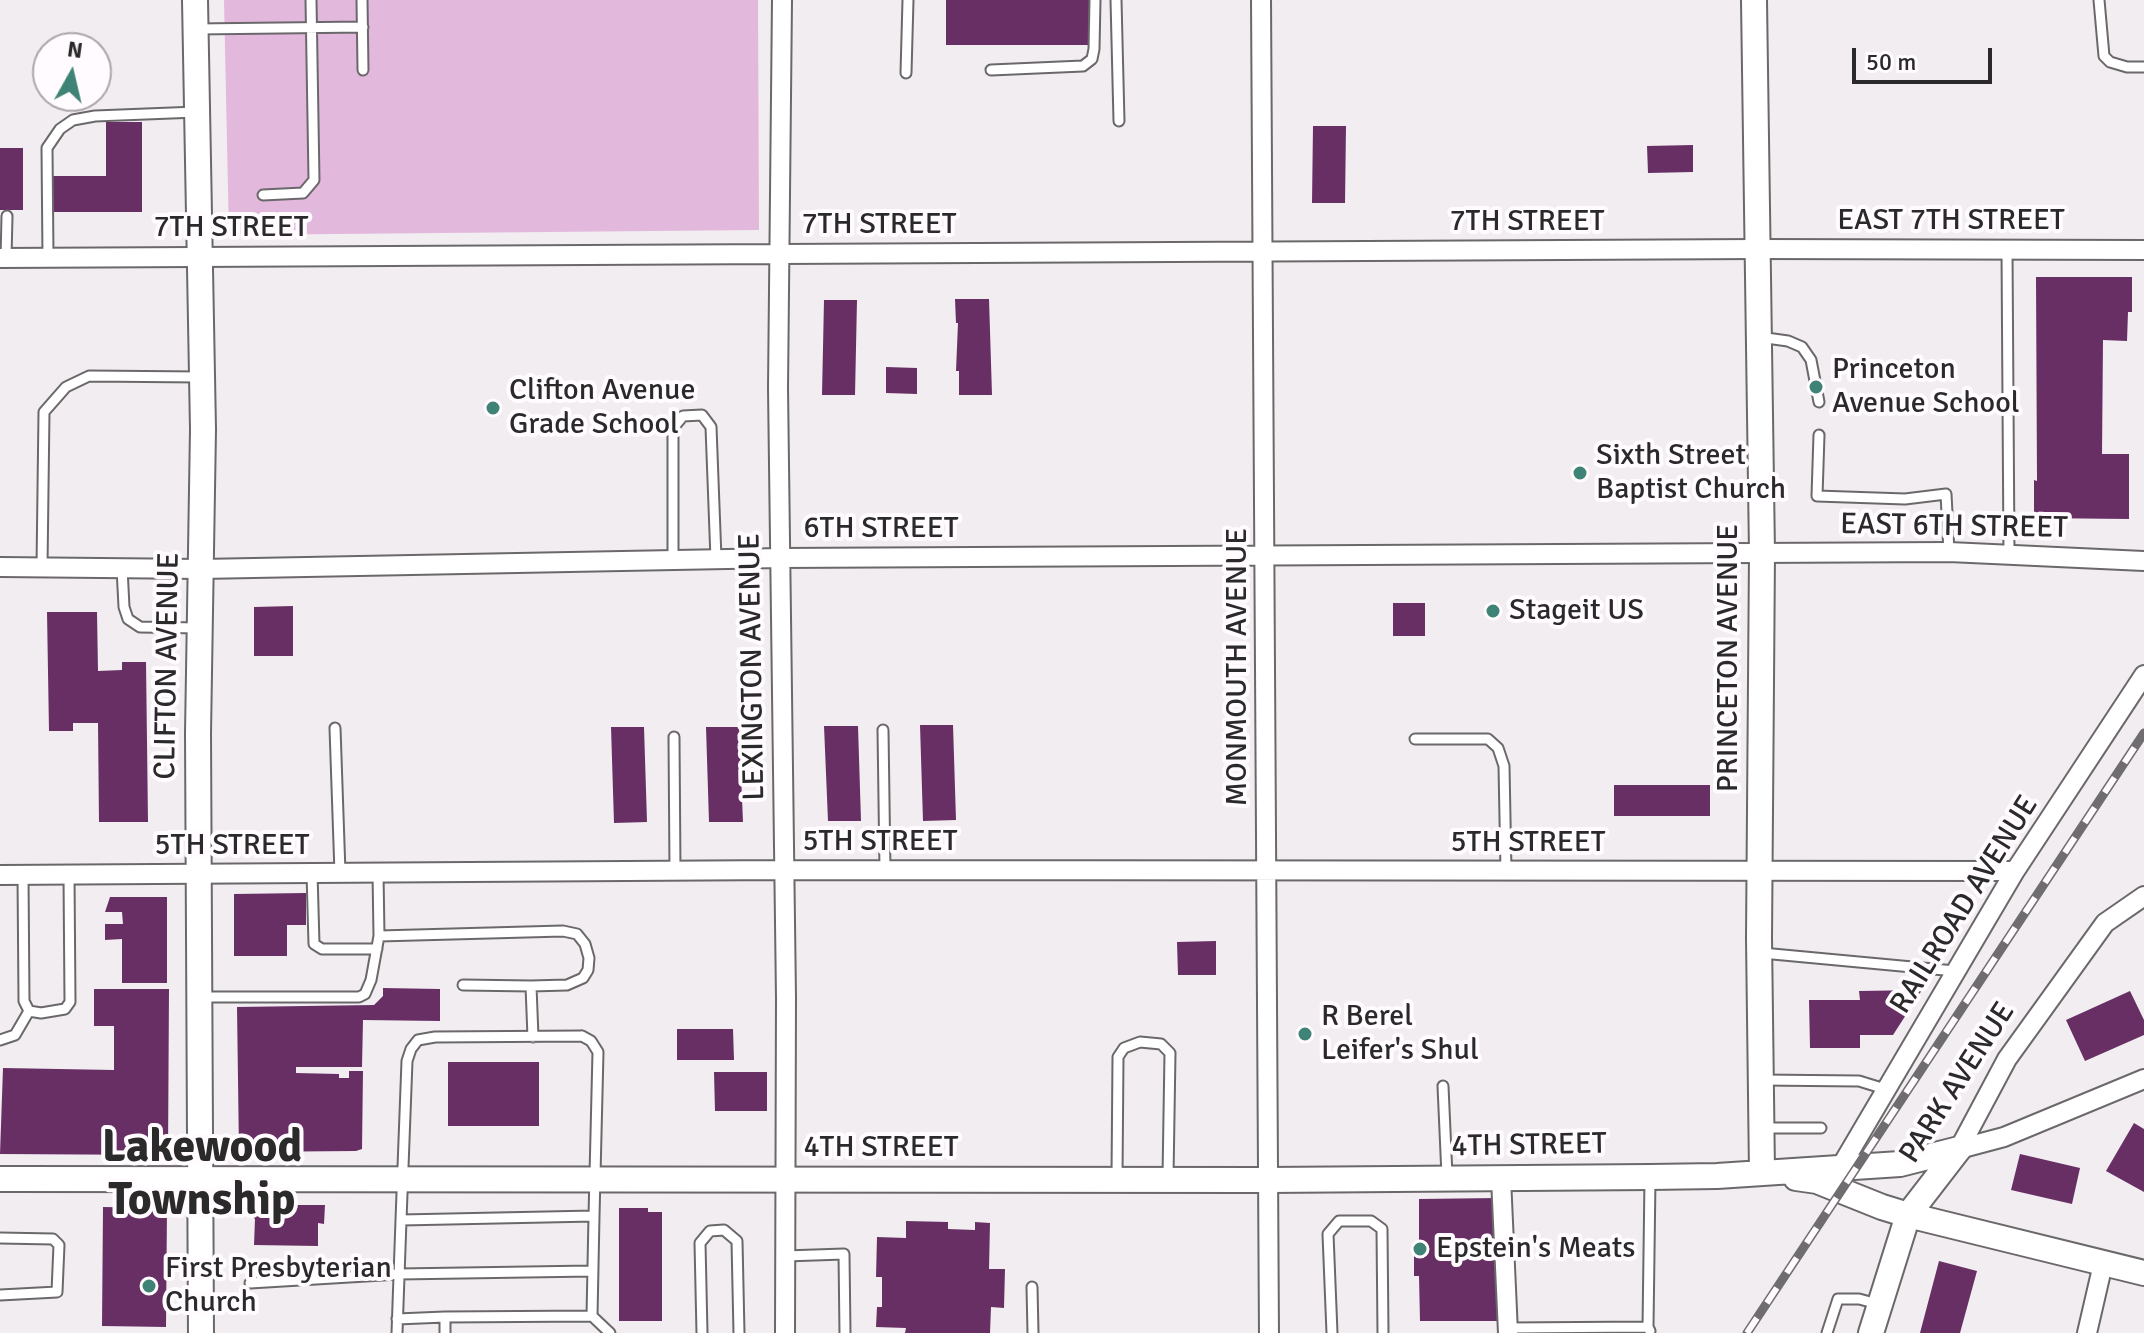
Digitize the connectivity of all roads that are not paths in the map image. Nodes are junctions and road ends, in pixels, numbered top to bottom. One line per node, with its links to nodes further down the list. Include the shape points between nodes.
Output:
1 (195, 0): 13 (street, CLIFTON AVENUE)
2 (311, 0): 12 (lane)
3 (362, 0): 11 (lane)
4 (782, 0): 26 (street, LEXINGTON AVENUE)
5 (908, 0): 17 (lane)
6 (1095, 0): 16 (lane, via 1094,49 1083,66)
7 (1116, 0): 19 (lane)
8 (1261, 0): 25 (street, MONMOUTH AVENUE)
9 (1754, 0): 22 (street, PRINCETON AVENUE)
10 (2099, 0): 14 (lane, via 2104,56 2127,67)
11 (363, 27): 12 (lane); 15 (lane)
12 (311, 28): 13 (lane); 20 (lane, via 314,180 303,193)
13 (196, 29): 18 (street, CLIFTON AVENUE)
14 (2144, 67)
15 (363, 70)
16 (991, 70)
17 (906, 73)
18 (197, 112): 27 (street, CLIFTON AVENUE); 28 (lane, via 95,116 60,129 47,148)
19 (1119, 121)
20 (263, 195)
21 (7, 216): 29 (lane)
22 (1758, 249): 23 (street, EAST 7TH STREET); 25 (street, 7TH STREET); 30 (street, PRINCETON AVENUE)
23 (2007, 249): 24 (street, EAST 7TH STREET); 37 (lane)
24 (2144, 250)
25 (1262, 251): 26 (street, 7TH STREET); 36 (street, MONMOUTH AVENUE)
26 (780, 254): 27 (street, 7TH STREET); 38 (street, LEXINGTON AVENUE)
27 (199, 256): 28 (street, 7TH STREET); 31 (street, CLIFTON AVENUE)
28 (48, 257): 29 (street, 7TH STREET)
29 (3, 258)
30 (1759, 337): 32 (lane, via 1802,347 1811,360); 35 (street, PRINCETON AVENUE)
31 (202, 377): 43 (lane, via 89,376 66,387 44,412); 45 (street, CLIFTON AVENUE)
32 (1819, 402)
33 (1819, 435): 34 (lane, via 1817,496 1905,499 1946,494)
34 (1949, 552): 35 (street, EAST 6TH STREET); 37 (street, EAST 6TH STREET)
35 (1762, 553): 36 (street, 6TH STREET); 57 (street, PRINCETON AVENUE)
36 (1266, 554): 38 (street, 6TH STREET); 55 (street, MONMOUTH AVENUE)
37 (2009, 554): 41 (street, EAST 6TH STREET)
38 (780, 558): 39 (street, 6TH STREET); 52 (street, LEXINGTON AVENUE)
39 (716, 559): 40 (street, 6TH STREET); 40 (lane, via 711,427 702,415 683,416 673,428)
40 (673, 560): 45 (street, 6TH STREET)
41 (2144, 561)
42 (0, 567): 43 (street, 6TH STREET)
43 (42, 567): 44 (street, 6TH STREET)
44 (122, 568): 45 (street, 6TH STREET); 46 (lane, via 128,619 140,627)
45 (201, 569): 46 (street, CLIFTON AVENUE)
46 (200, 628): 62 (street, CLIFTON AVENUE)
47 (2144, 675): 58 (street, RAILROAD AVENUE)
48 (335, 728): 60 (lane)
49 (883, 730): 53 (lane)
50 (674, 737): 54 (lane)
51 (1415, 739): 56 (lane, via 1488,739 1498,748 1504,766)
52 (783, 870): 53 (street, 5TH STREET); 54 (street, 5TH STREET); 92 (street, LEXINGTON AVENUE)
53 (885, 870): 55 (street, 5TH STREET)
54 (675, 871): 61 (street, 5TH STREET)
55 (1267, 871): 56 (street, 5TH STREET); 96 (street, MONMOUTH AVENUE)
56 (1506, 871): 57 (street, 5TH STREET)
57 (1760, 871): 58 (street, 5TH STREET); 69 (street, PRINCETON AVENUE)
58 (2015, 871): 70 (street, RAILROAD AVENUE)
59 (312, 873): 60 (street, 5TH STREET); 62 (street, 5TH STREET); 68 (lane, via 314,944 322,949)
60 (340, 873): 61 (street, 5TH STREET)
61 (378, 873): 67 (lane)
62 (200, 874): 65 (street, 5TH STREET); 73 (street, CLIFTON AVENUE)
63 (0, 875): 64 (street, 5TH STREET)
64 (23, 875): 65 (street, 5TH STREET); 74 (lane, via 24,1001)
65 (69, 875): 74 (lane, via 70,1002 56,1012)
66 (2144, 896): 83 (street, PARK AVENUE, via 2105,923 2007,1059)
67 (379, 936): 68 (lane); 72 (lane, via 577,934 589,958 583,978 567,985)
68 (377, 949): 73 (lane, via 371,980 359,997)
69 (1759, 953): 70 (lane); 78 (street, PRINCETON AVENUE)
70 (1955, 971): 80 (street, RAILROAD AVENUE)
71 (463, 985): 72 (lane)
72 (531, 986): 75 (lane)
73 (200, 997): 86 (street, CLIFTON AVENUE)
74 (29, 1011): 76 (lane, via 15,1035)
75 (533, 1037): 88 (lane, via 418,1040 407,1061); 91 (lane, via 582,1036 598,1052)
76 (0, 1040)
77 (2144, 1079): 83 (street, via 2004,1137)
78 (1761, 1080): 80 (lane, via 1859,1081); 81 (street, PRINCETON AVENUE)
79 (1443, 1086): 93 (lane)
80 (1885, 1089): 84 (street, RAILROAD AVENUE)
81 (1762, 1128): 82 (lane); 85 (street, PRINCETON AVENUE)
82 (1821, 1128)
83 (1959, 1149): 84 (street, via 1900,1164); 97 (street, PARK AVENUE)
84 (1840, 1168): 85 (street)
85 (1762, 1173): 87 (street, 4TH STREET); 97 (street, via 1817,1181)
86 (200, 1177): 88 (street, 4TH STREET); 90 (street, 4TH STREET); 115 (street, CLIFTON AVENUE)
87 (1650, 1177): 89 (street, 4TH STREET); 113 (lane)
88 (403, 1178): 91 (street, 4TH STREET); 99 (lane)
89 (1501, 1178): 93 (street, 4TH STREET); 114 (street)
90 (0, 1179)
91 (595, 1179): 92 (street, 4TH STREET); 98 (lane)
92 (785, 1179): 94 (street, 4TH STREET); 101 (street, LEXINGTON AVENUE)
93 (1447, 1179): 96 (street, 4TH STREET)
94 (1117, 1180): 95 (street, 4TH STREET); 95 (lane, via 1118,1057 1124,1048 1140,1042 1161,1044 1170,1053)
95 (1168, 1180): 96 (street, 4TH STREET)
96 (1268, 1180): 124 (street, MONMOUTH AVENUE)
97 (1908, 1215): 102 (street); 109 (street, PARK AVENUE)
98 (594, 1216): 99 (lane); 103 (lane)
99 (401, 1220): 105 (lane)
100 (0, 1238): 108 (lane, via 53,1239 59,1245 57,1292)
101 (785, 1256): 121 (street, LEXINGTON AVENUE); 122 (lane, via 844,1254)
102 (2103, 1264): 104 (street); 129 (street)
103 (591, 1271): 105 (lane); 110 (lane)
104 (2144, 1273)
105 (399, 1274): 106 (lane); 112 (lane)
106 (250, 1283)
107 (1032, 1287): 123 (lane)
108 (0, 1295)
109 (1879, 1304): 127 (lane, via 1838,1299); 128 (street, PARK AVENUE)
110 (592, 1316): 111 (lane); 118 (lane)
111 (445, 1317): 112 (lane); 117 (lane)
112 (397, 1319): 116 (lane)
113 (1649, 1330): 114 (lane)
114 (1508, 1331)
115 (201, 1333)
116 (397, 1333)
117 (445, 1333)
118 (610, 1333)
119 (702, 1333): 120 (lane, via 700,1243 710,1231 724,1230 737,1241)
120 (739, 1333)
121 (785, 1333)
122 (845, 1333)
123 (1033, 1333)
124 (1269, 1333)
125 (1332, 1333): 126 (lane, via 1328,1234 1339,1221 1371,1221 1382,1229)
126 (1383, 1333)
127 (1827, 1333)
128 (1871, 1333)
129 (2087, 1333)

